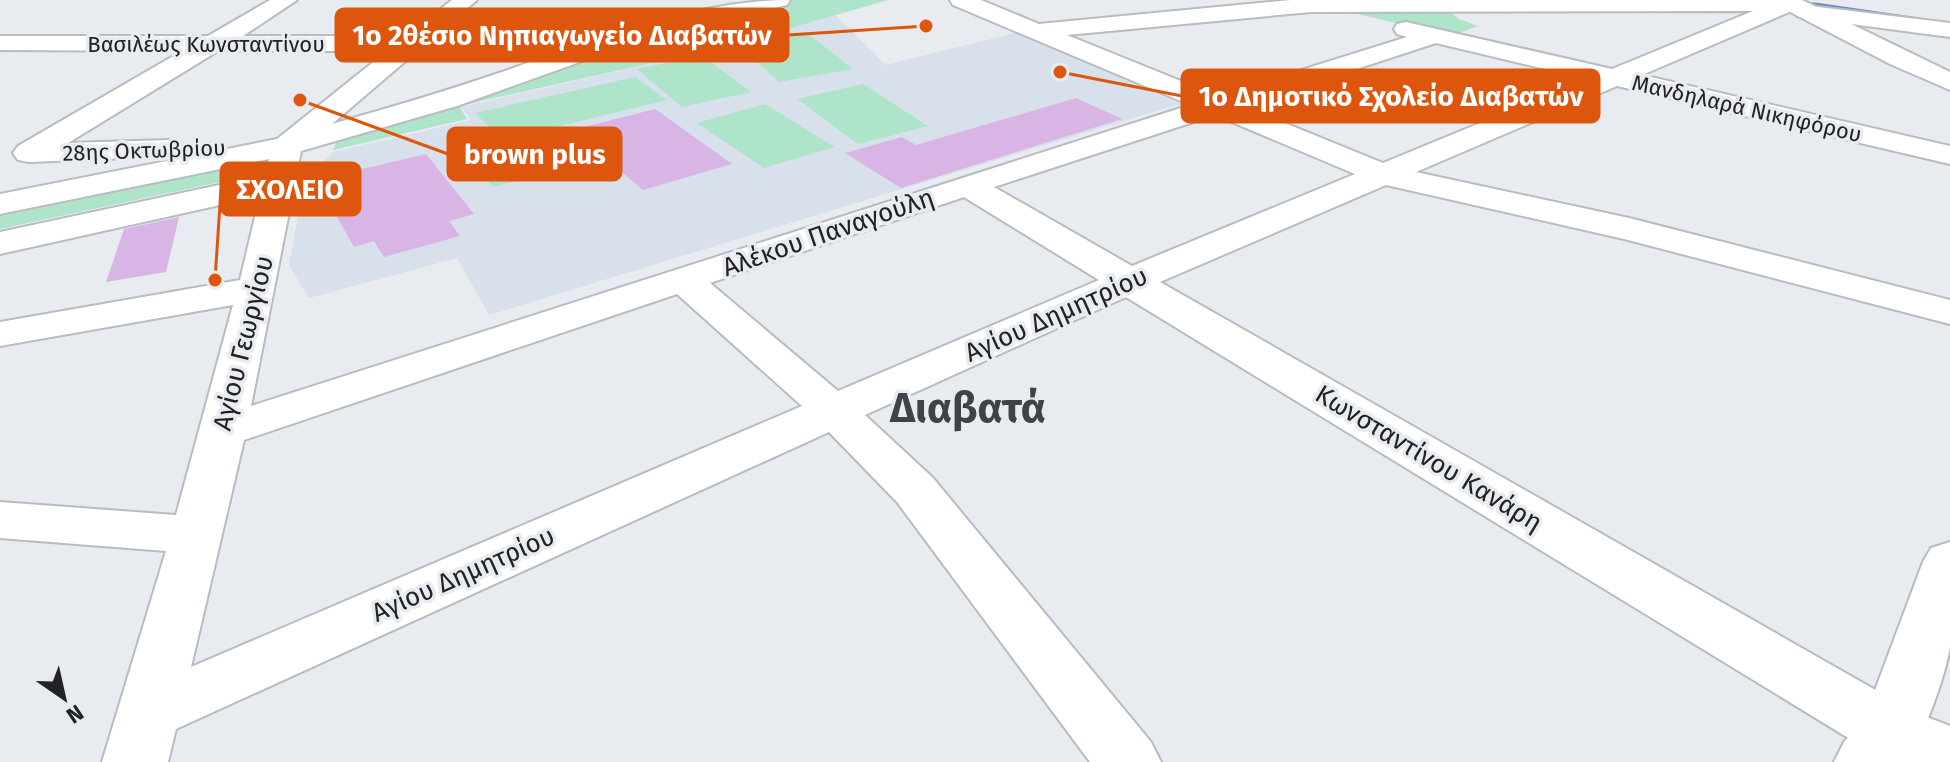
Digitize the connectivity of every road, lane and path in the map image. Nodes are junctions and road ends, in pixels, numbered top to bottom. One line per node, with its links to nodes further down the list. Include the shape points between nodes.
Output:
1 (286, 0): 11 (street)
2 (466, 0): 12 (street)
3 (779, 0): 19 (street, via 621,39)
4 (961, 0): 10 (street)
5 (1868, 0): 7 (street)
6 (1794, 5): 8 (street); 9 (street); 14 (street, Αγίου Δημητρίου); 15 (street)
7 (1950, 9)
8 (1440, 13): 10 (street, Μανδηλαρά Νικηφόρου, via 1311,5); 14 (street, Μανδηλαρά Νικηφόρου); 16 (street, Αλέκου Παναγούλη)
9 (1950, 30)
10 (1035, 31): 16 (street)
11 (212, 44): 12 (street, Βασιλέως Κωνσταντίνου); 13 (street, Βασιλέως Κωνσταντίνου); 17 (street)
12 (413, 44): 19 (street)
13 (5, 45)
14 (1618, 77): 18 (street, Μανδηλαρά Νικηφόρου); 20 (street, Αγίου Δημητρίου)
15 (1950, 82)
16 (1217, 106): 20 (street); 21 (street, Αλέκου Παναγούλη)
17 (14, 153): 19 (street, 28ης Οκτωβρίου)
18 (1950, 155)
19 (284, 164): 22 (street); 23 (street); 26 (street, Αγίου Γεωργίου)
20 (1385, 175): 25 (street, Αγίου Δημητρίου); 27 (street, via 1629,229)
21 (967, 185): 24 (street, Αλέκου Παναγούλη); 25 (street, Κωνσταντίνου Κανάρη)
22 (0, 204)
23 (0, 243)
24 (685, 281): 29 (street); 30 (street, Αλέκου Παναγούλη)
25 (1129, 281): 29 (street, Αγίου Δημητρίου); 35 (street, Κωνσταντίνου Κανάρη)
26 (257, 289): 28 (street); 30 (street, Αγίου Γεωργίου)
27 (1950, 312)
28 (0, 334)
29 (834, 411): 34 (street, Αγίου Δημητρίου); 37 (street, via 915,490)
30 (222, 431): 32 (street, Αγίου Γεωργίου)
31 (0, 520): 32 (street)
32 (197, 535): 34 (street, Αγίου Γεωργίου)
33 (1950, 562): 35 (street)
34 (142, 737)
35 (1879, 747): 36 (street, Κωνσταντίνου Κανάρη)
36 (1950, 755)
37 (1128, 762)

